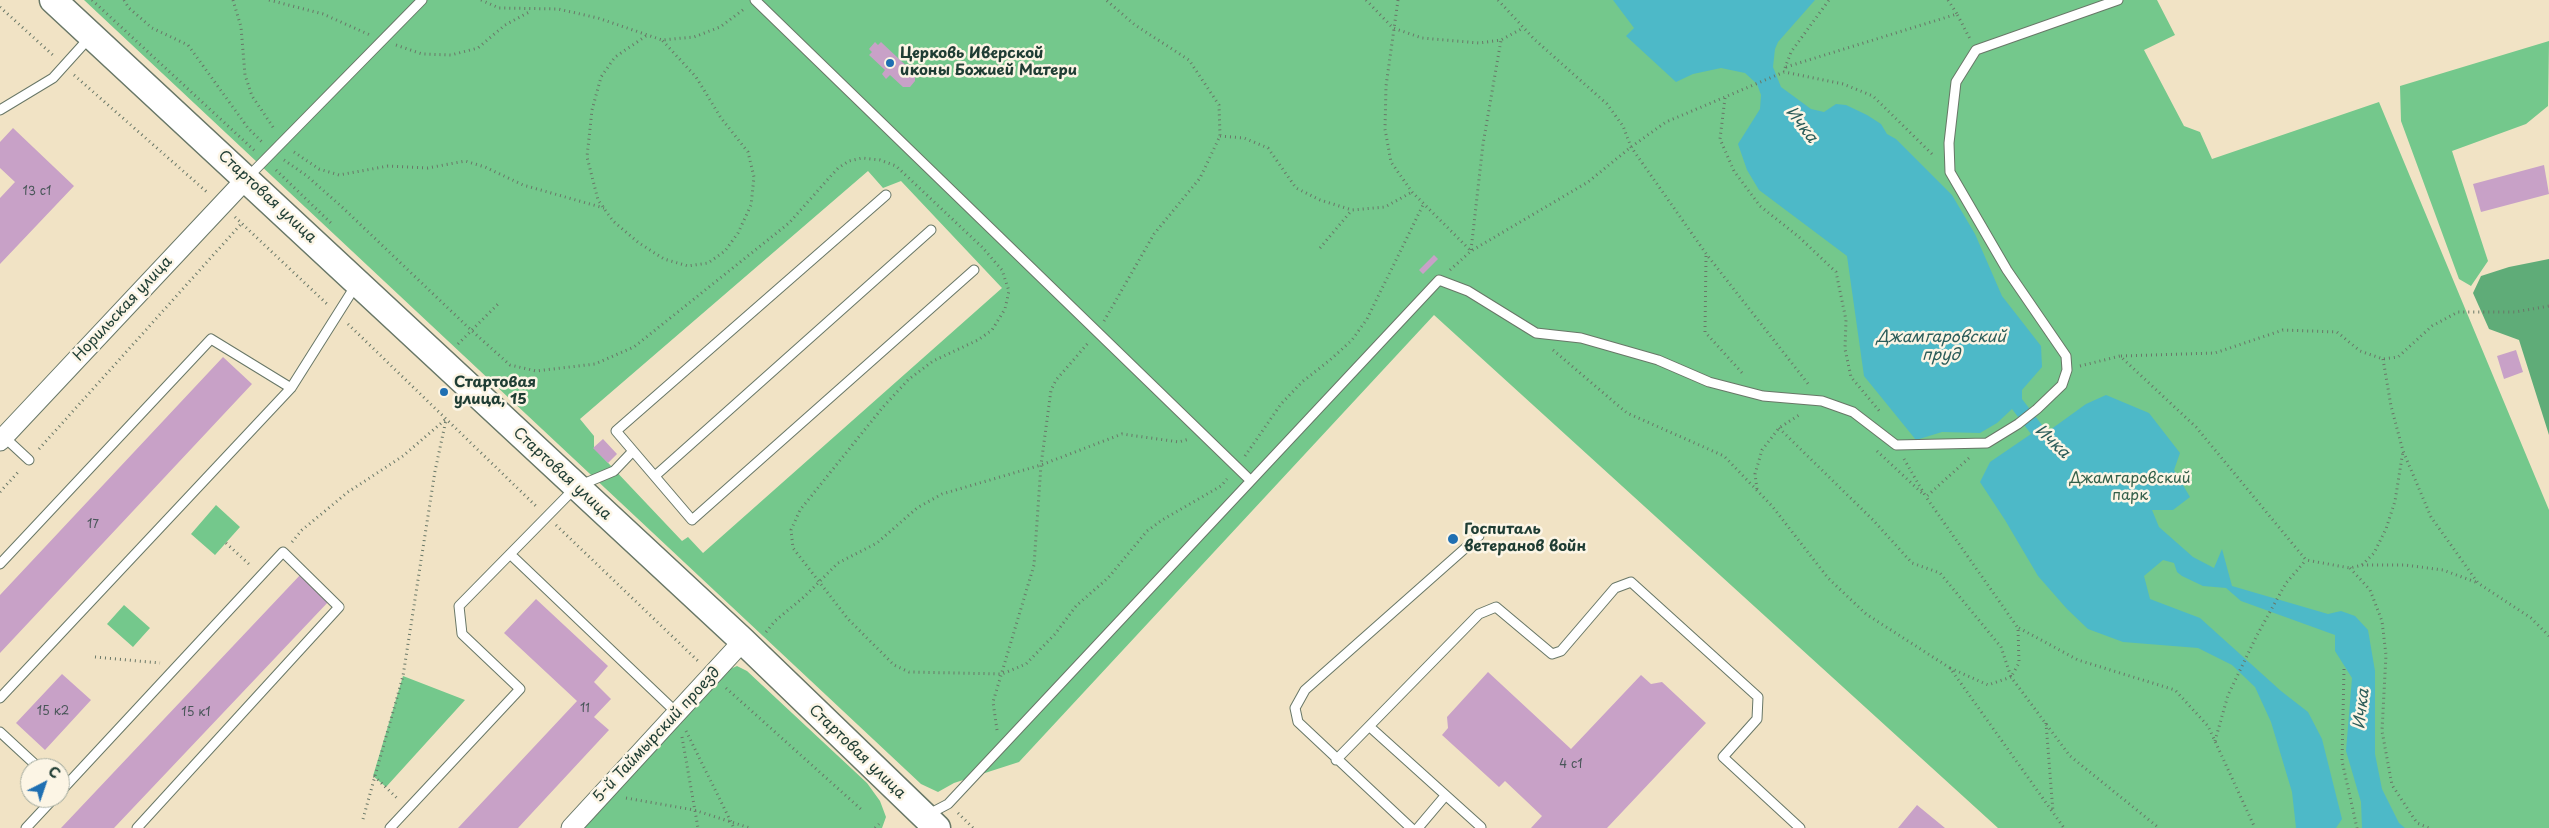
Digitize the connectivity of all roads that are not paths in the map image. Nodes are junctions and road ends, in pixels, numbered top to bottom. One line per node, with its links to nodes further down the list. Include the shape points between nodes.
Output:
1 (53, 0): 5 (street, Стартовая улица)
2 (422, 0): 7 (lane)
3 (2118, 0): 17 (lane, via 1976,50 1956,82 1949,143 1950,172 2007,270 2066,356 2068,370 2062,385 2037,409 1986,443 1896,445 1853,412 1822,401 1763,396 1708,382 1658,360 1581,338 1536,333 1468,291 1439,280)
4 (752, 2): 17 (lane)
5 (91, 36): 6 (lane, via 53,78); 7 (street, Стартовая улица)
6 (0, 110)
7 (247, 178): 11 (street, Стартовая улица); 13 (street, Норильская улица)
8 (886, 195): 14 (lane, via 616,431)
9 (931, 230): 16 (lane)
10 (974, 270): 16 (lane, via 692,520)
11 (359, 281): 12 (lane); 18 (street, Стартовая улица)
12 (291, 388): 21 (lane, via 211,339); 23 (lane)
13 (1, 437): 15 (lane)
14 (633, 451): 16 (lane); 18 (lane, via 614,471)
15 (29, 460)
16 (655, 476)
17 (1250, 480): 32 (lane, via 948,804)
18 (576, 487): 20 (lane); 22 (street, Стартовая улица)
19 (1479, 536): 28 (lane, via 1305,690 1295,708 1298,722)
20 (510, 554): 24 (lane); 35 (lane, via 459,606 462,634 520,689)
21 (0, 564)
22 (754, 637): 24 (street, 5-й Таймырский проезд); 32 (street, Стартовая улица)
23 (0, 698)
24 (678, 714): 36 (street, 5-й Таймырский проезд)
25 (1370, 727): 28 (lane); 30 (lane); 40 (lane, via 1479,614 1496,607 1552,654 1561,651 1615,588 1631,582 1758,697 1758,719 1723,757)
26 (0, 732): 27 (lane)
27 (28, 758)
28 (1336, 760): 37 (lane)
29 (70, 780): 34 (lane, via 283,552 340,607)
30 (1445, 796): 38 (lane); 39 (lane)
31 (45, 808): 33 (lane)
32 (925, 824)
33 (26, 828)
34 (137, 828)
35 (390, 828)
36 (570, 828)
37 (1411, 828)
38 (1418, 828)
39 (1480, 828)
40 (1800, 828)

